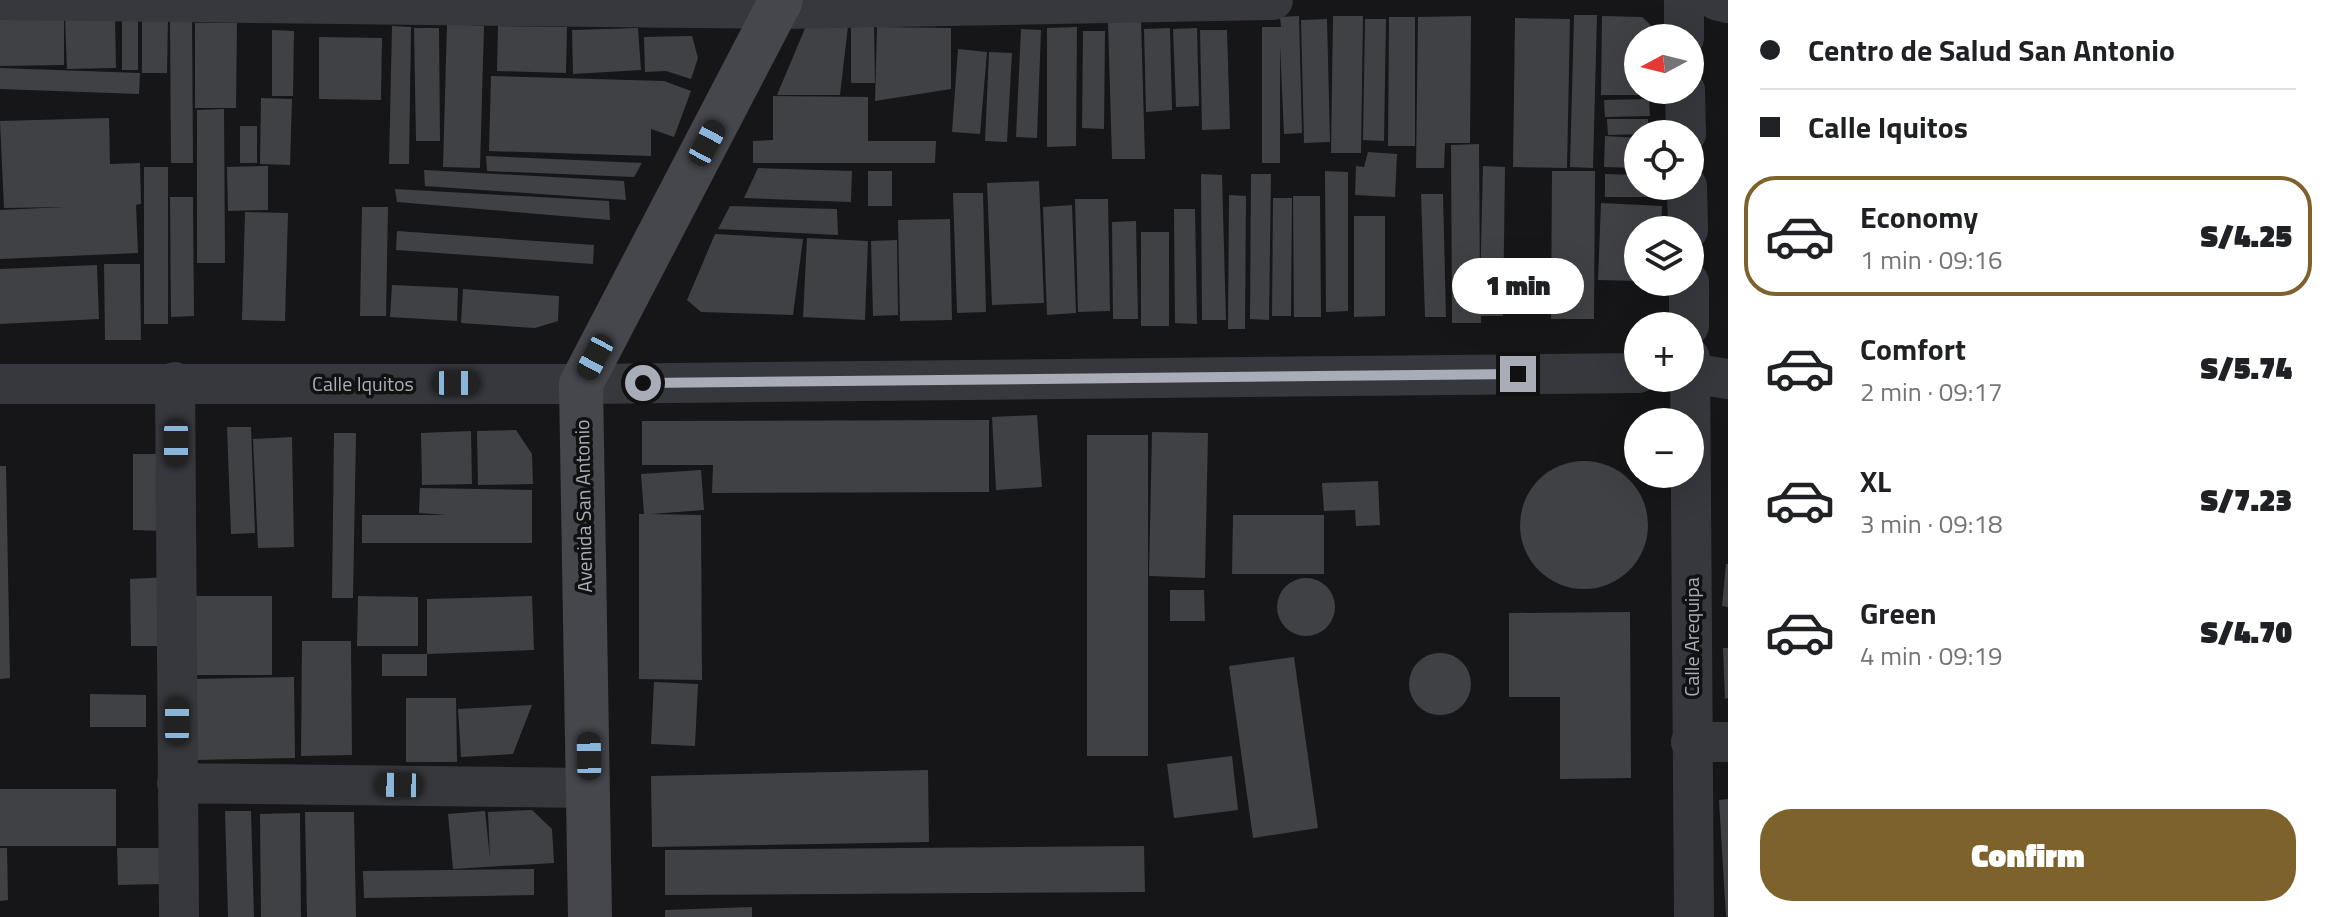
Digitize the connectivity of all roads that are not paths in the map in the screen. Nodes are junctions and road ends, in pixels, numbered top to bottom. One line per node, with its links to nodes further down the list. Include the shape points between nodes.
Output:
1 (0, 0): 6 (street)
2 (1273, 0): 6 (street)
3 (1684, 0): 7 (street)
4 (1716, 0): 5 (street)
5 (1728, 3)
6 (780, 4): 13 (main road, Avenida San Antonio)
7 (1684, 24)
8 (1624, 373): 13 (street, Calle Iquitos)
9 (1704, 375): 10 (street)
10 (1728, 379)
11 (175, 382): 12 (street, Calle Iquitos); 13 (street, Calle Iquitos); 16 (street)
12 (0, 384)
13 (581, 384): 17 (main road, Avenida San Antonio)
14 (1691, 392): 15 (street, Calle Arequipa)
15 (1709, 742): 20 (street, Calle Arequipa)
16 (177, 783): 17 (street); 18 (street)
17 (589, 788): 19 (main road, Avenida San Antonio)
18 (179, 917)
19 (590, 917)
20 (1694, 917)

